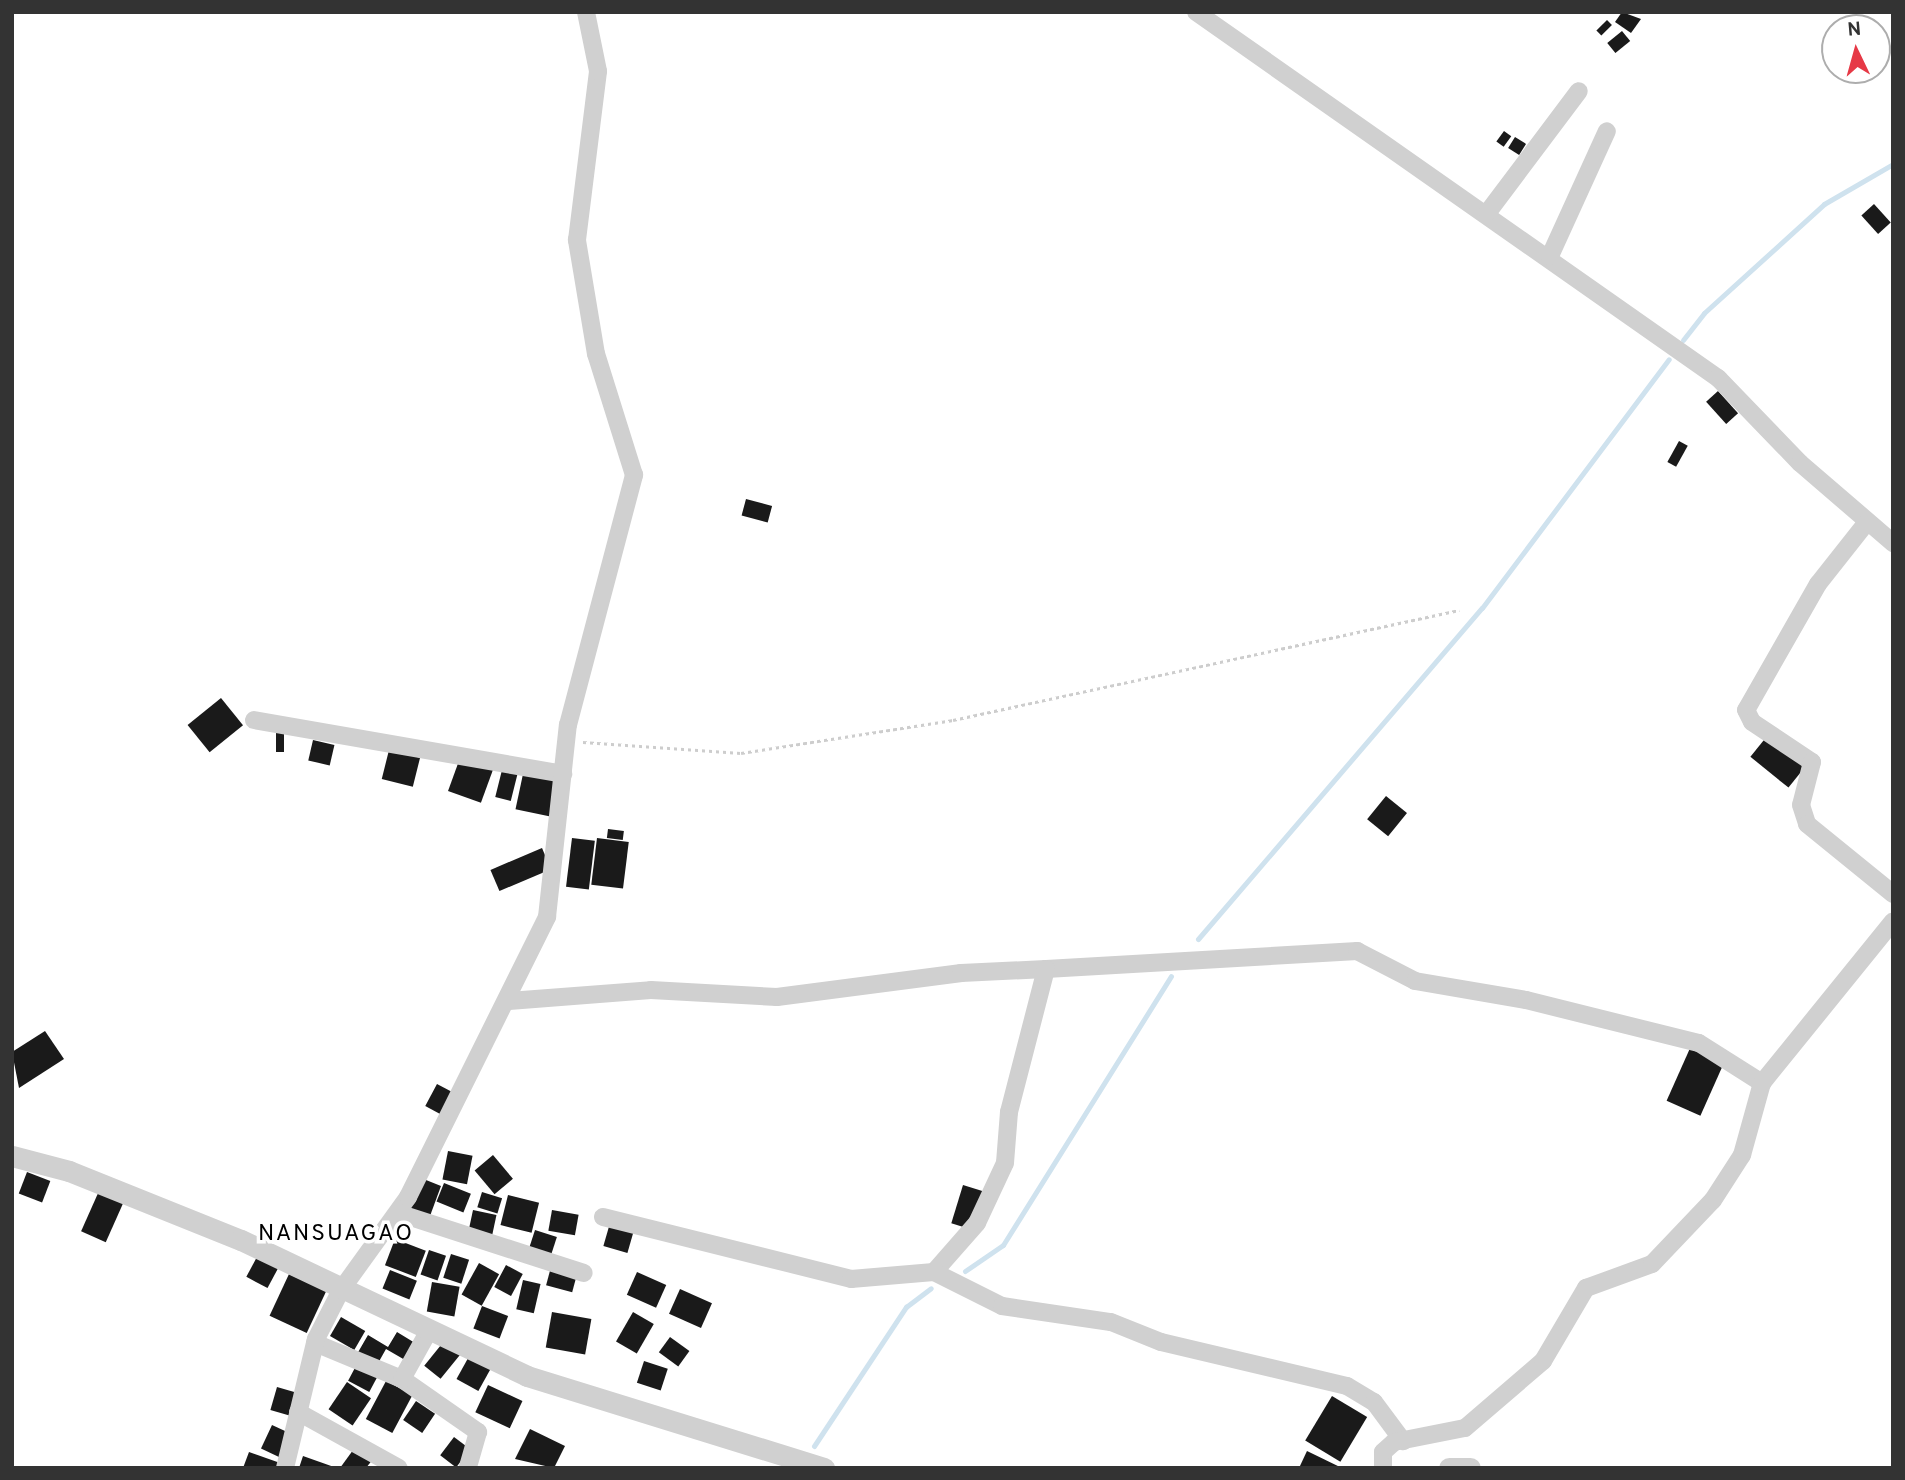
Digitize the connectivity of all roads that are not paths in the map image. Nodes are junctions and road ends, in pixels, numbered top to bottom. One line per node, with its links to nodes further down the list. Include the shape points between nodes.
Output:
1 (586, 12): 10 (street, via 598,71 577,240 596,354 634,475)
2 (1196, 12): 5 (street)
3 (1579, 91): 5 (street)
4 (1607, 131): 6 (street)
5 (1488, 212): 6 (street)
6 (1550, 256): 7 (street, via 1718,378)
7 (1867, 522): 8 (street); 11 (street, via 1818,584 1746,710 1752,722 1812,762 1801,806 1807,824)
8 (1893, 542)
9 (254, 720): 10 (street)
10 (563, 774): 14 (street, via 547,917)
11 (1893, 894)
12 (1893, 921): 15 (street)
13 (1046, 970): 14 (street, via 961,973 777,997 651,990); 15 (street, via 1357,951 1415,981 1526,1000 1699,1043); 19 (street, via 1009,1112 1006,1163 977,1223)
14 (509, 1001): 17 (street)
15 (1762, 1083): 26 (street, via 1735,1170 1652,1264 1587,1288 1542,1361 1465,1428)
16 (12, 1156): 21 (street, via 69,1171 241,1240)
17 (398, 1213): 20 (street); 21 (street)
18 (603, 1217): 19 (street, via 851,1279)
19 (934, 1272): 26 (street, via 1002,1306 1111,1322 1161,1342 1347,1386 1374,1402)
20 (584, 1273)
21 (341, 1290): 22 (street); 23 (street)
22 (428, 1332): 24 (street); 30 (street, via 527,1376)
23 (315, 1343): 24 (street); 25 (street)
24 (402, 1379): 29 (street, via 478,1432)
25 (298, 1412): 27 (street); 28 (street)
26 (1403, 1441): 31 (street, via 1382,1452)
27 (285, 1468)
28 (399, 1468)
29 (468, 1468)
30 (824, 1468)
31 (1383, 1468)
32 (1449, 1468): 33 (street)
33 (1470, 1468)

